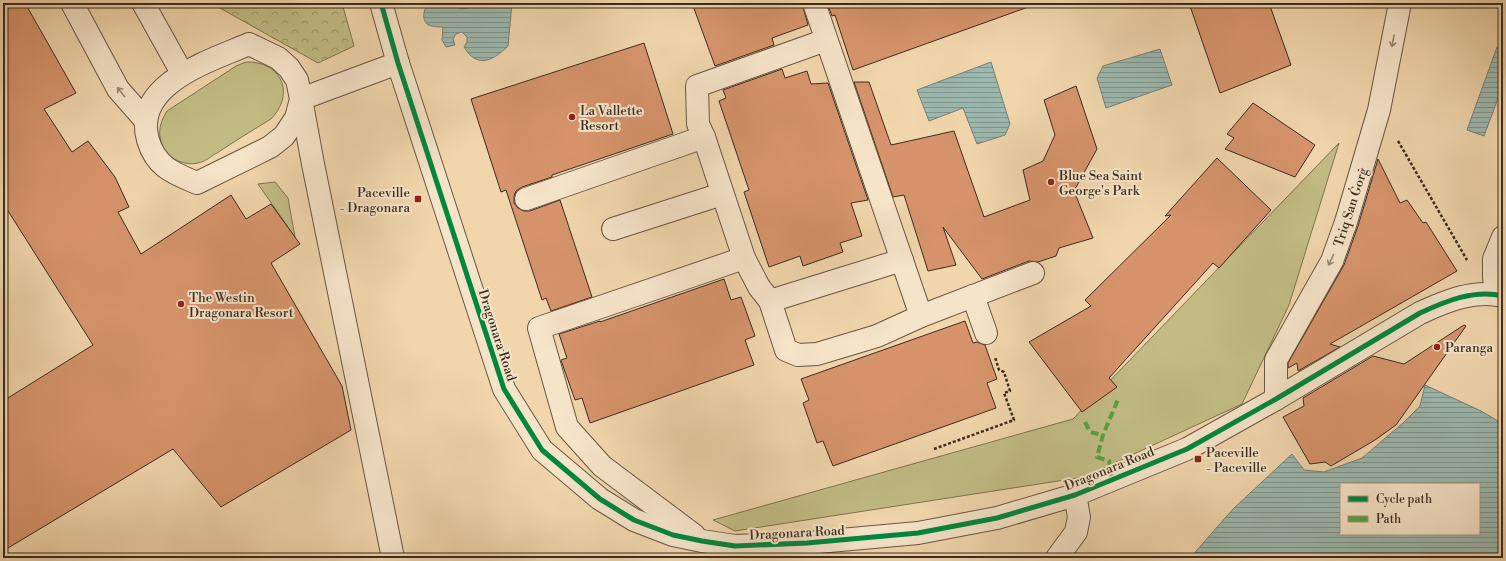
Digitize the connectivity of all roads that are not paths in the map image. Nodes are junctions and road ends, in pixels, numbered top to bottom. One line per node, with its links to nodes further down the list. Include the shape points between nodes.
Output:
1 (72, 3): 10 (street, one-way to 1, via 118,89)
2 (143, 3): 8 (street)
3 (381, 3): 7 (street, Dragonara Road)
4 (814, 3): 6 (street)
5 (1400, 3): 26 (street, Triq San Ġorġ, one-way to 26, via 1380,110 1346,222 1332,261 1276,360)
6 (826, 40): 12 (street, via 698,86 698,124); 19 (street)
7 (398, 63): 9 (street); 28 (street, Dragonara Road, via 504,389 542,450 600,499 634,520 673,535)
8 (182, 73): 9 (street, via 249,44 278,58 289,68 298,80); 10 (street, via 162,90 152,103)
9 (301, 99): 11 (street, via 296,118); 13 (street)
10 (146, 121): 11 (street, via 151,150 161,165 176,175 196,182 270,147)
11 (284, 136): 13 (street)
12 (704, 137): 14 (street); 15 (street)
13 (313, 164): 29 (street)
14 (722, 194): 16 (street); 18 (street)
15 (526, 198)
16 (613, 229)
17 (1503, 238): 21 (street, via 1494,259)
18 (744, 258): 23 (street, via 759,287); 28 (street, via 539,328 567,427 602,466)
19 (902, 260): 23 (street); 24 (street)
20 (1033, 273): 22 (street)
21 (1495, 294): 26 (street, Dragonara Road, via 1461,296 1420,313)
22 (973, 296): 24 (street); 25 (street)
23 (770, 301): 24 (street, via 786,350 798,355 818,354 877,336)
24 (921, 316)
25 (986, 333)
26 (1276, 399): 27 (street, Dragonara Road, via 1187,449)
27 (1075, 495): 28 (street, Dragonara Road, via 997,518 918,533 807,543 735,546); 30 (street, via 1079,517 1076,532)
28 (702, 541)
29 (393, 558)
30 (1057, 558)

